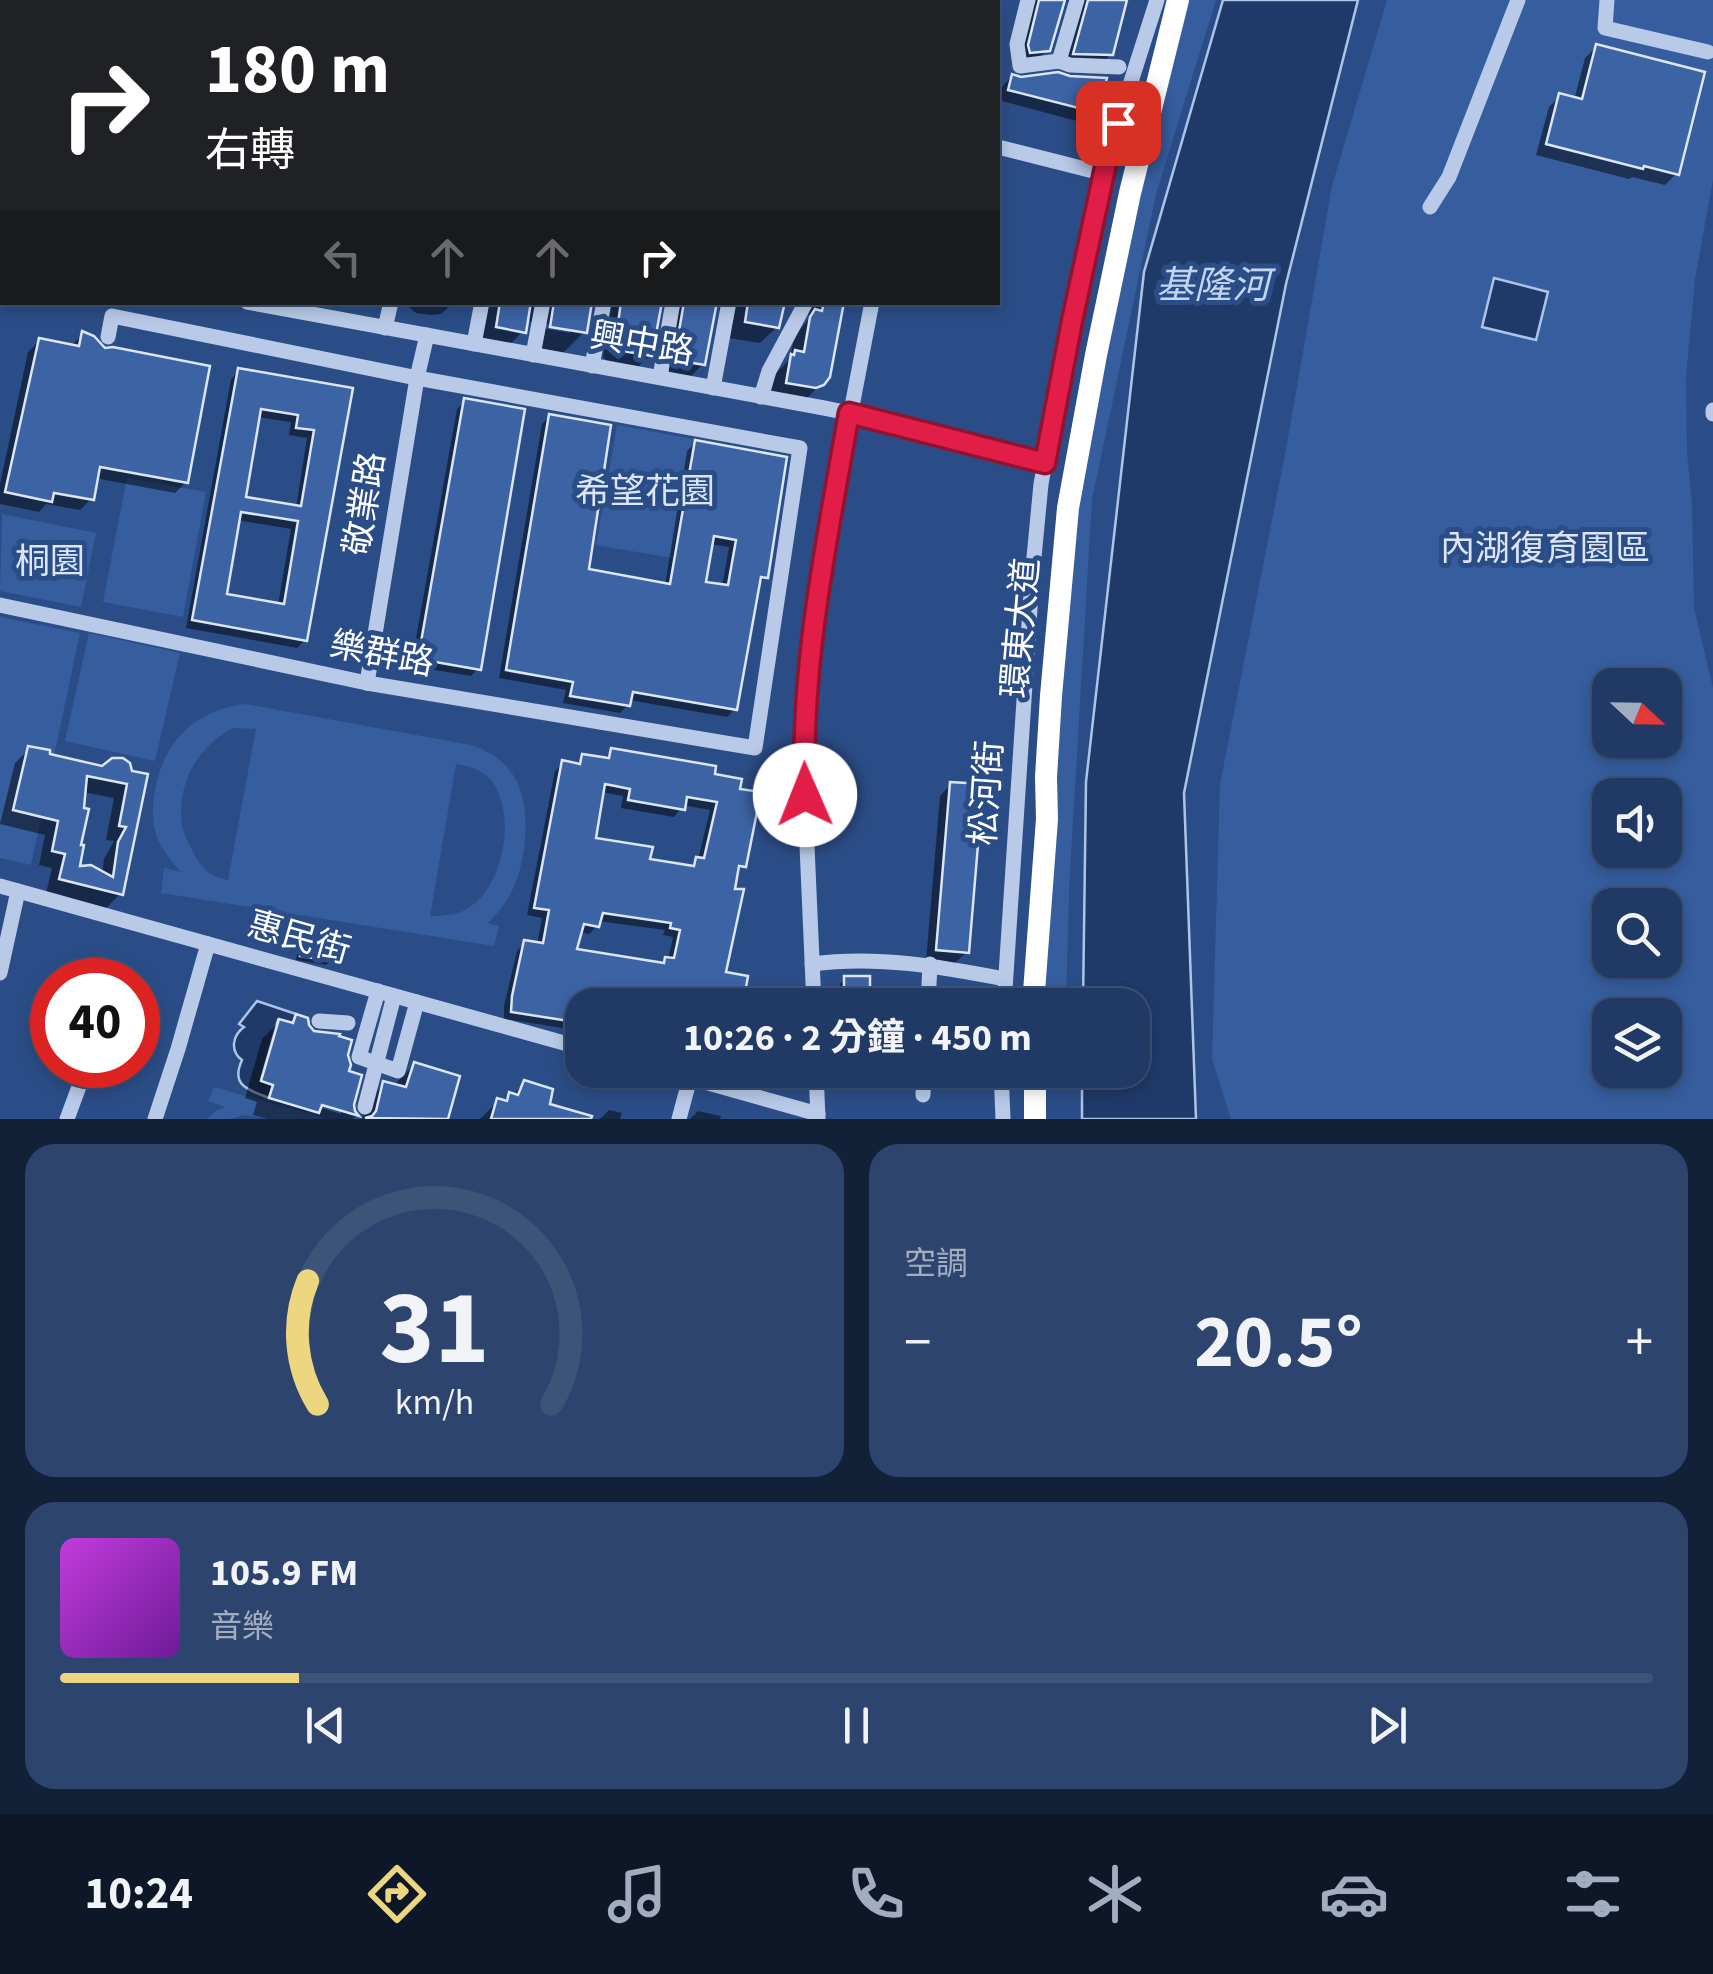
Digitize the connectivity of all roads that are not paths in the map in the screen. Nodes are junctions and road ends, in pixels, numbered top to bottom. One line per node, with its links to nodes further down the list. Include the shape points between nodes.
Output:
1 (1028, 0): 8 (street, via 1017,44 1020,66)
2 (1077, 0): 8 (street)
3 (1157, 0): 11 (street, 松河街)
4 (1178, 0): 46 (highway, 環東大道, via 1130,193 1068,508 1050,696)
5 (1518, 0): 12 (street, via 1449,178)
6 (1607, 0): 7 (street, via 1605,28)
7 (1708, 52)
8 (1059, 61): 9 (street)
9 (1118, 67)
10 (1000, 148): 11 (street)
11 (1105, 174): 33 (street, 松河街)
12 (1430, 207)
13 (266, 305): 22 (street, 興中路)
14 (389, 305): 22 (street)
15 (481, 305): 25 (street)
16 (542, 305): 26 (street)
17 (603, 305): 27 (street)
18 (672, 305): 28 (street)
19 (728, 305): 30 (street)
20 (804, 305): 31 (street)
21 (871, 305): 32 (street)
22 (385, 328): 23 (street, 興中路)
23 (427, 336): 25 (street, 興中路); 29 (street, 敬業路)
24 (108, 337): 29 (street, via 112,316)
25 (474, 344): 26 (street, 興中路)
26 (533, 355): 27 (street, 興中路)
27 (592, 366): 28 (street, 興中路)
28 (660, 377): 30 (street, 興中路)
29 (416, 378): 35 (street, 敬業路); 35 (street, 樂群路, via 800,448 754,748)
30 (713, 388): 31 (street, 興中路)
31 (761, 396): 32 (street, 興中路)
32 (849, 413): 33 (street, 興中路); 39 (street, via 821,568 804,755)
33 (1045, 463): 42 (street, 松河街)
34 (0, 605): 35 (street, 樂群路)
35 (366, 683)
36 (0, 886): 37 (street, 惠民街)
37 (18, 890): 38 (street, 惠民街); 41 (street)
38 (208, 944): 47 (street, 惠民街); 64 (street)
39 (812, 964): 40 (street); 43 (street)
40 (930, 964): 42 (street); 44 (street)
41 (0, 973)
42 (1005, 979): 45 (street, 松河街)
43 (813, 988)
44 (929, 988)
45 (1005, 988)
46 (1036, 988)
47 (386, 994): 48 (street, 惠民街); 52 (street); 52 (street, via 360,1057)
48 (418, 1002): 51 (street, 惠民街); 52 (street, via 398,1071)
49 (319, 1021): 50 (street)
50 (348, 1023)
51 (565, 1043)
52 (377, 1063): 61 (street)
53 (78, 1088): 63 (street)
54 (687, 1088): 65 (street)
55 (724, 1088): 62 (street)
56 (817, 1088): 62 (street)
57 (923, 1088): 60 (street)
58 (1003, 1088): 66 (street)
59 (1034, 1088): 67 (highway)
60 (923, 1094)
61 (365, 1107)
62 (818, 1116)
63 (67, 1119)
64 (155, 1119)
65 (679, 1119)
66 (1004, 1119)
67 (1035, 1119)

